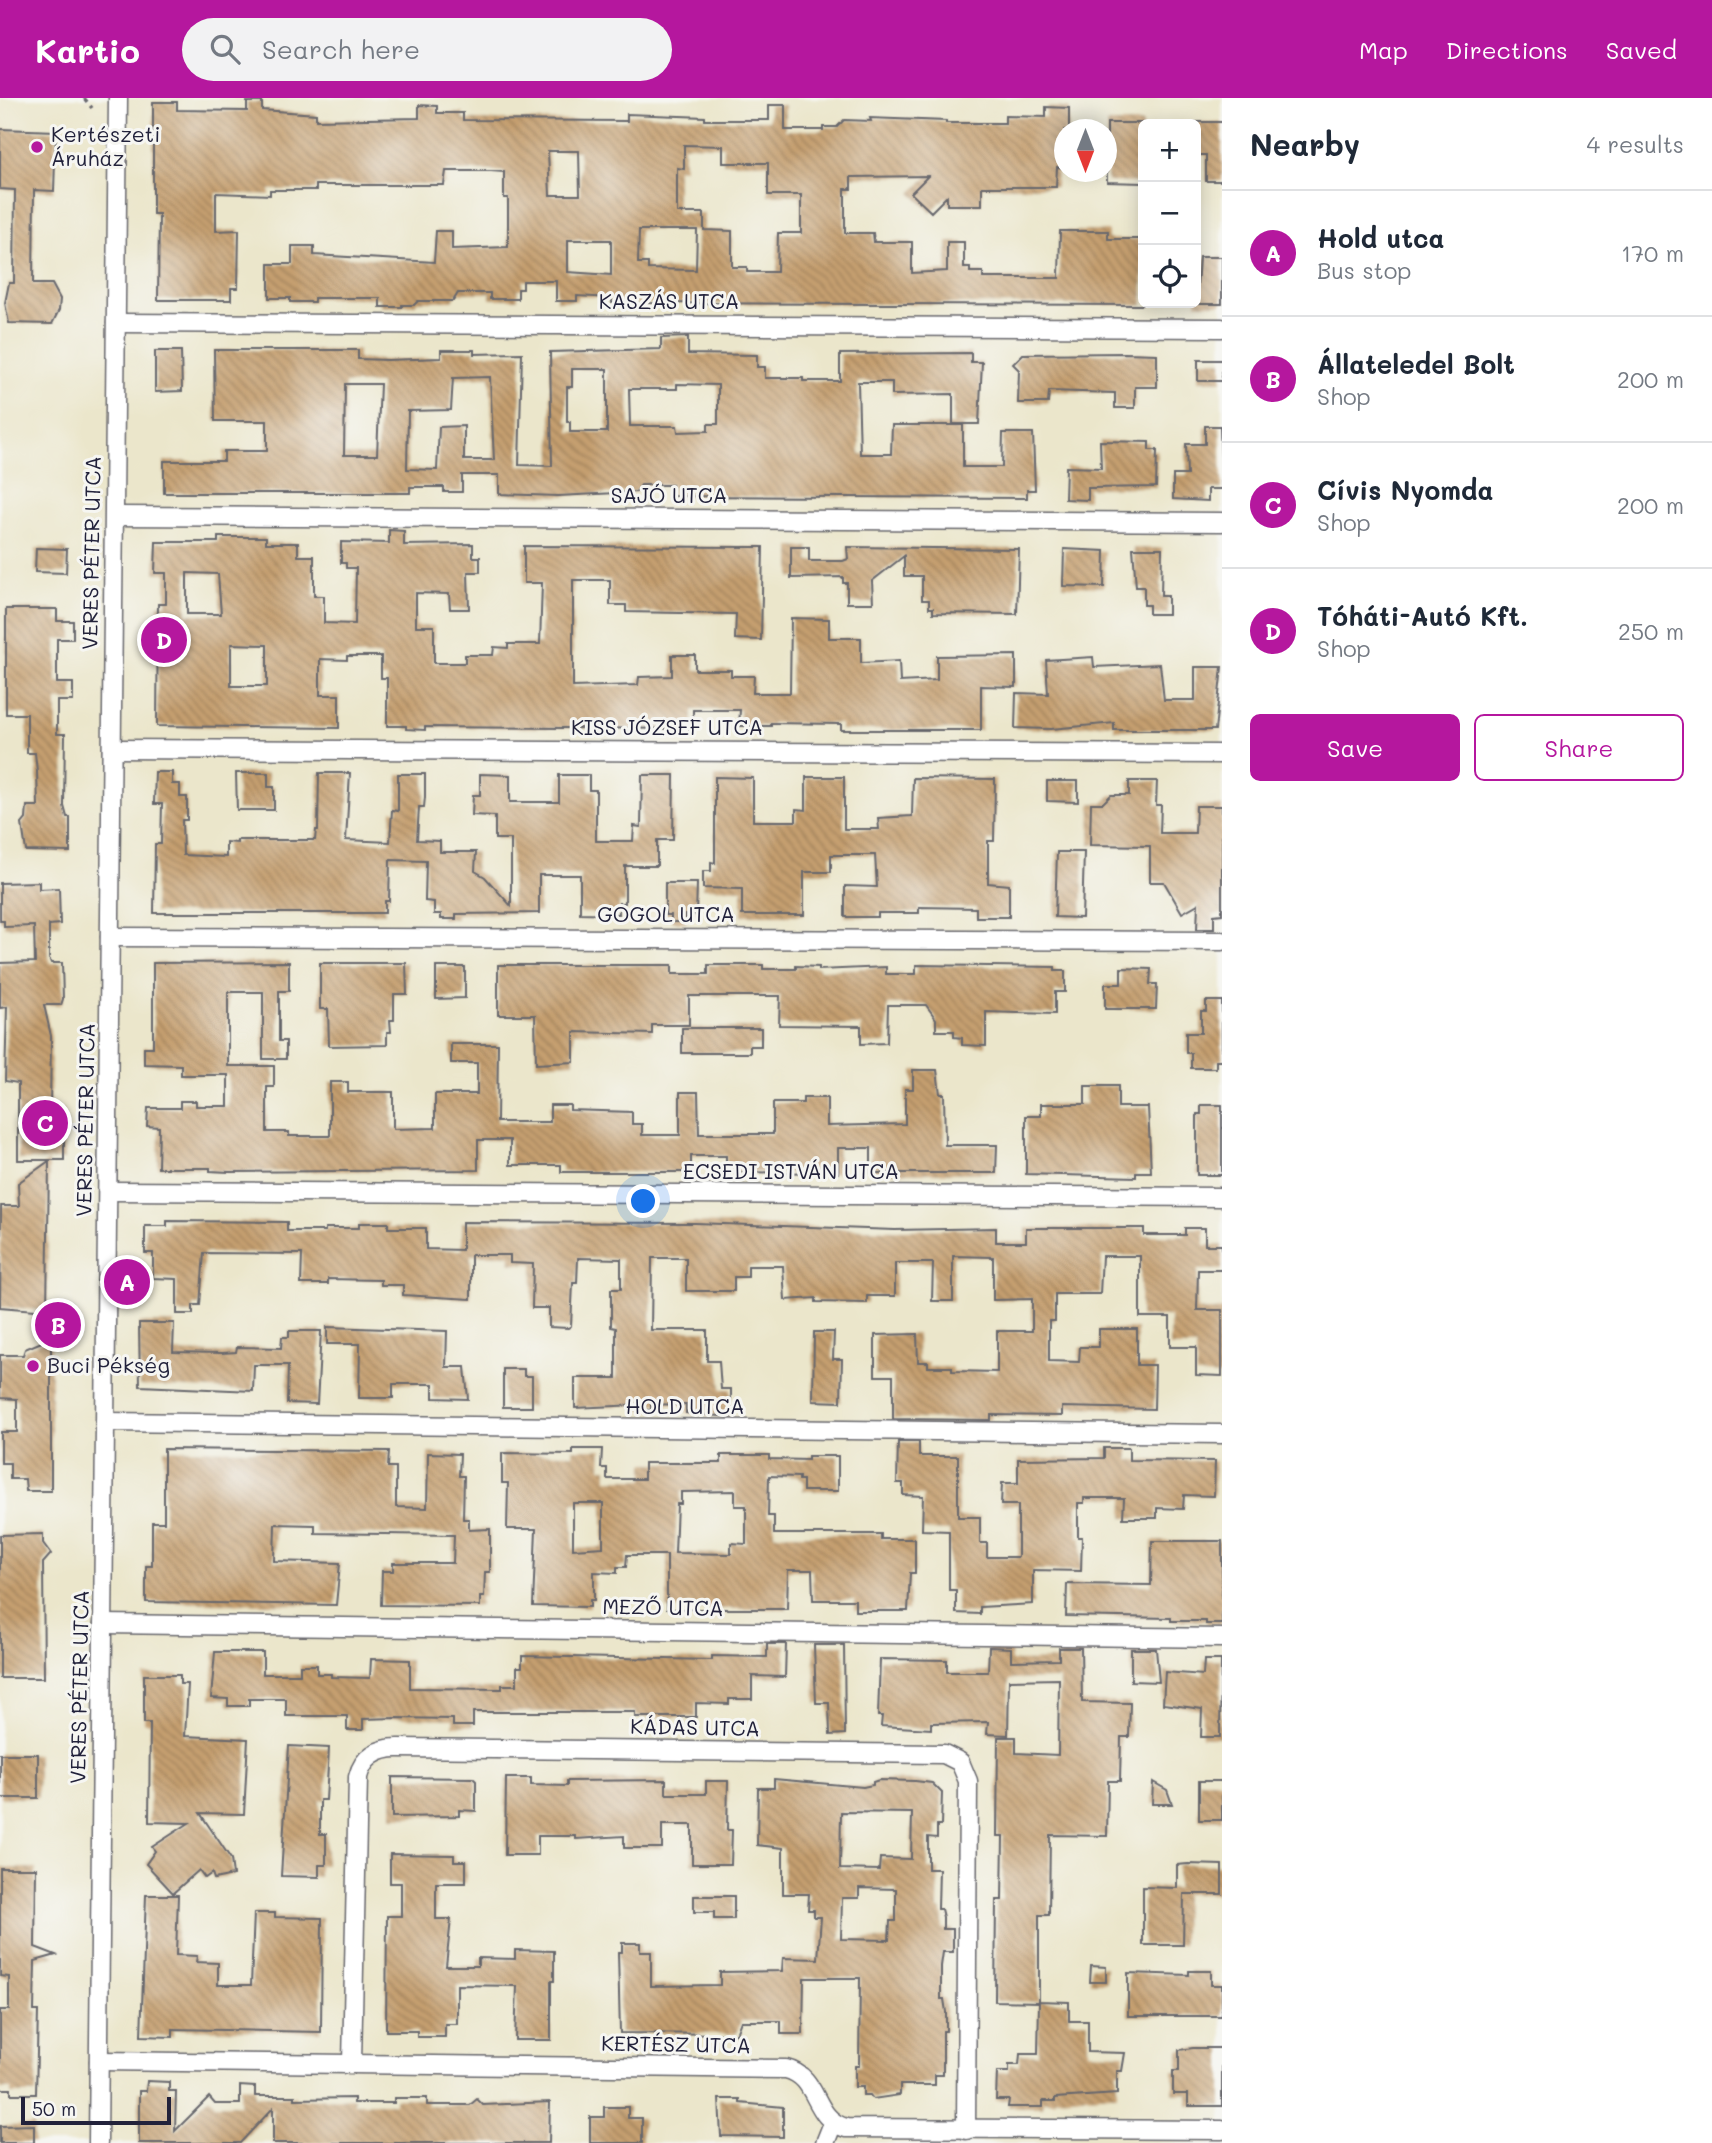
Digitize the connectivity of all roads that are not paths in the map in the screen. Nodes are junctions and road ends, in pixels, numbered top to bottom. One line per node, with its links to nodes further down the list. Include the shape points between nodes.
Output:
1 (118, 98): 2 (street, VERES PÉTER UTCA)
2 (116, 323): 3 (street, KASZÁS UTCA); 4 (street, VERES PÉTER UTCA)
3 (1222, 328)
4 (115, 516): 5 (street, SAJÓ UTCA); 6 (street, VERES PÉTER UTCA)
5 (1222, 522)
6 (112, 749): 7 (street, KISS JÓZSEF UTCA); 8 (street, VERES PÉTER UTCA)
7 (1222, 754)
8 (110, 937): 9 (street, GOGOL UTCA); 10 (street, VERES PÉTER UTCA)
9 (1222, 941)
10 (108, 1191): 11 (street, ECSEDI ISTVÁN UTCA); 12 (street, VERES PÉTER UTCA)
11 (1222, 1197)
12 (105, 1422): 13 (street, HOLD UTCA); 14 (street, VERES PÉTER UTCA)
13 (1222, 1434)
14 (103, 1623): 15 (street, MEZŐ UTCA); 16 (street, VERES PÉTER UTCA)
15 (1222, 1638)
16 (99, 2061): 17 (street, KERTÉSZ UTCA); 21 (street, VERES PÉTER UTCA)
17 (352, 2063): 18 (street, KERTÉSZ UTCA, via 786,2069 806,2080 821,2111); 19 (street, KÁDAS UTCA, via 358,1777 364,1762 377,1751 941,1754 960,1762 968,1781)
18 (833, 2123): 19 (street, via 859,2129); 22 (street)
19 (966, 2130): 20 (street)
20 (1222, 2130)
21 (98, 2143)
22 (825, 2143)

